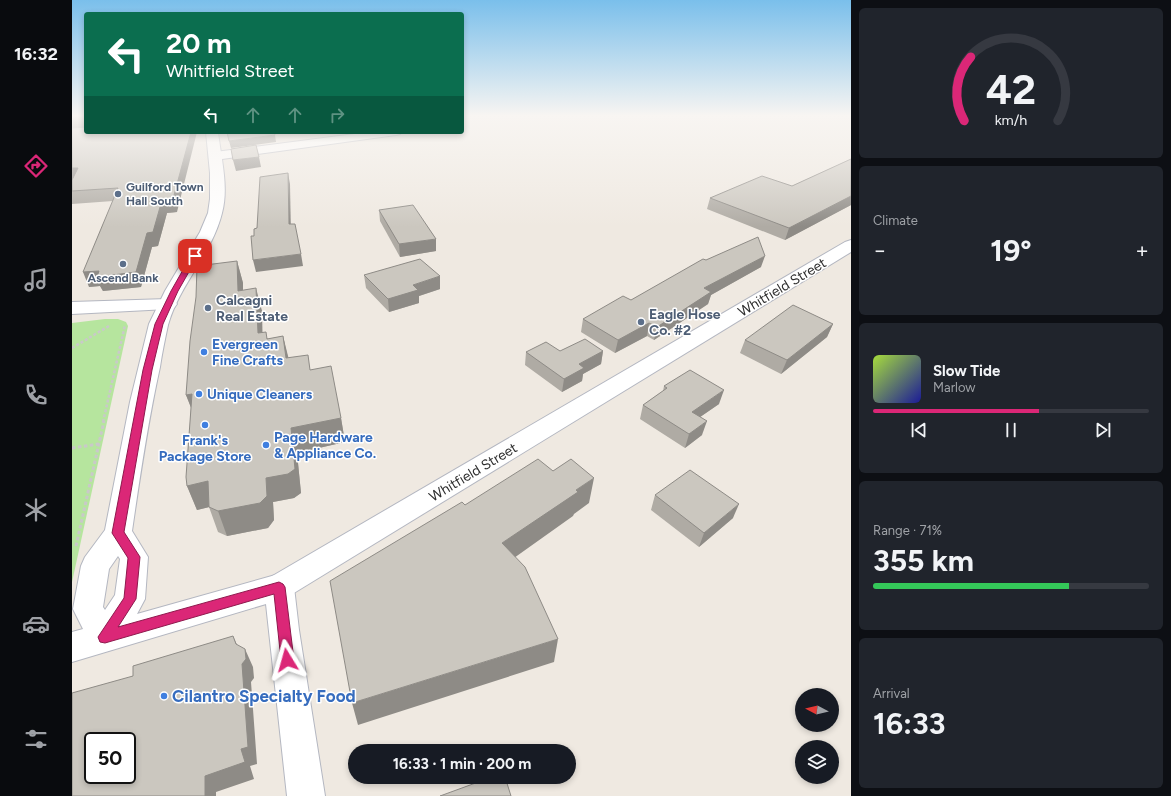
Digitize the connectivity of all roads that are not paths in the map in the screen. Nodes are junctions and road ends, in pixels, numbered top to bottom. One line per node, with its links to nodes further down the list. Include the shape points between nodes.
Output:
1 (215, 152): 3 (main road)
2 (244, 152): 3 (main road)
3 (215, 156): 5 (main road, via 215,213 208,232)
4 (851, 245): 8 (main road, Whitfield Street)
5 (168, 304): 6 (main road); 7 (main road, via 159,324 148,370)
6 (72, 308)
7 (118, 533): 9 (main road, via 134,557 130,599); 9 (main road, via 95,566 88,609)
8 (279, 587): 9 (main road, Whitfield Street); 11 (main road)
9 (105, 637): 10 (main road, Whitfield Street)
10 (72, 647)
11 (306, 796)

